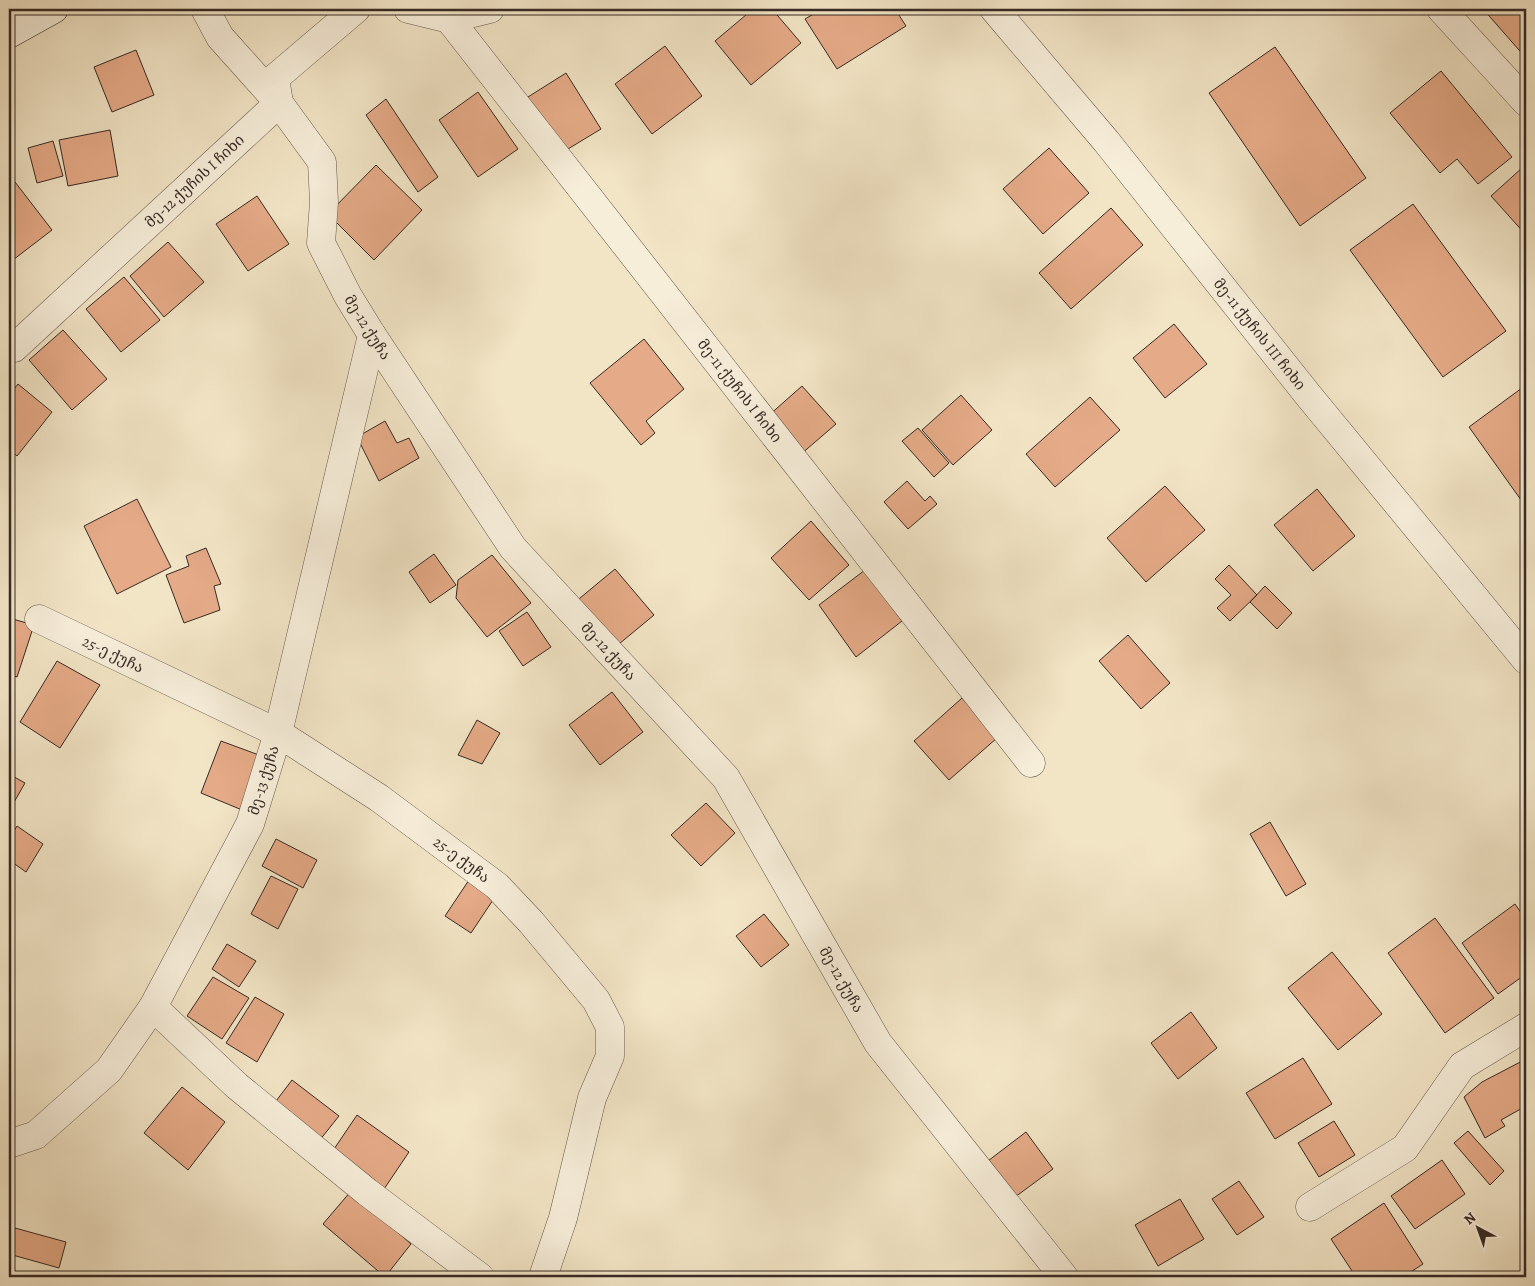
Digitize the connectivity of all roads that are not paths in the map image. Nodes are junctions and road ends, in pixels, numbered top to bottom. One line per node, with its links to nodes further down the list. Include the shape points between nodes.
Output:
1 (54, 9): 9 (street)
2 (204, 9): 11 (street, მე-12 ქუჩა, via 220,37)
3 (356, 9): 11 (street, via 275,78)
4 (408, 9): 8 (street)
5 (490, 9): 8 (street)
6 (994, 9): 15 (street, მე-11 ქუჩის III ჩიხი, via 1106,141 1308,395)
7 (1441, 9): 10 (street)
8 (449, 19): 17 (street, მე-11 ქუჩის I ჩიხი)
9 (9, 34)
10 (1526, 102)
11 (279, 103): 12 (street, მე-12 ქუჩა, via 322,162 321,243); 13 (street, მე-12 ქუჩის I ჩიხი)
12 (372, 335): 16 (street, მე-13 ქუჩა); 24 (street, მე-12 ქუჩა, via 513,548 726,778 878,1043)
13 (14, 348)
14 (39, 619): 16 (street, 25-ე ქუჩა)
15 (1526, 660)
16 (278, 732): 18 (street, მე-13 ქუჩა, via 250,824); 23 (street, 25-ე ქუჩა, via 379,798 497,886 596,1000 610,1027 610,1056 592,1098 563,1218)
17 (1031, 763)
18 (153, 1007): 20 (street, მე-13 ქუჩა, via 109,1070 36,1135); 22 (street, via 237,1086 367,1192)
19 (1526, 1027): 21 (street, via 1462,1066 1405,1148)
20 (9, 1144)
21 (1310, 1207)
22 (480, 1277)
23 (543, 1277)
24 (1064, 1277)

